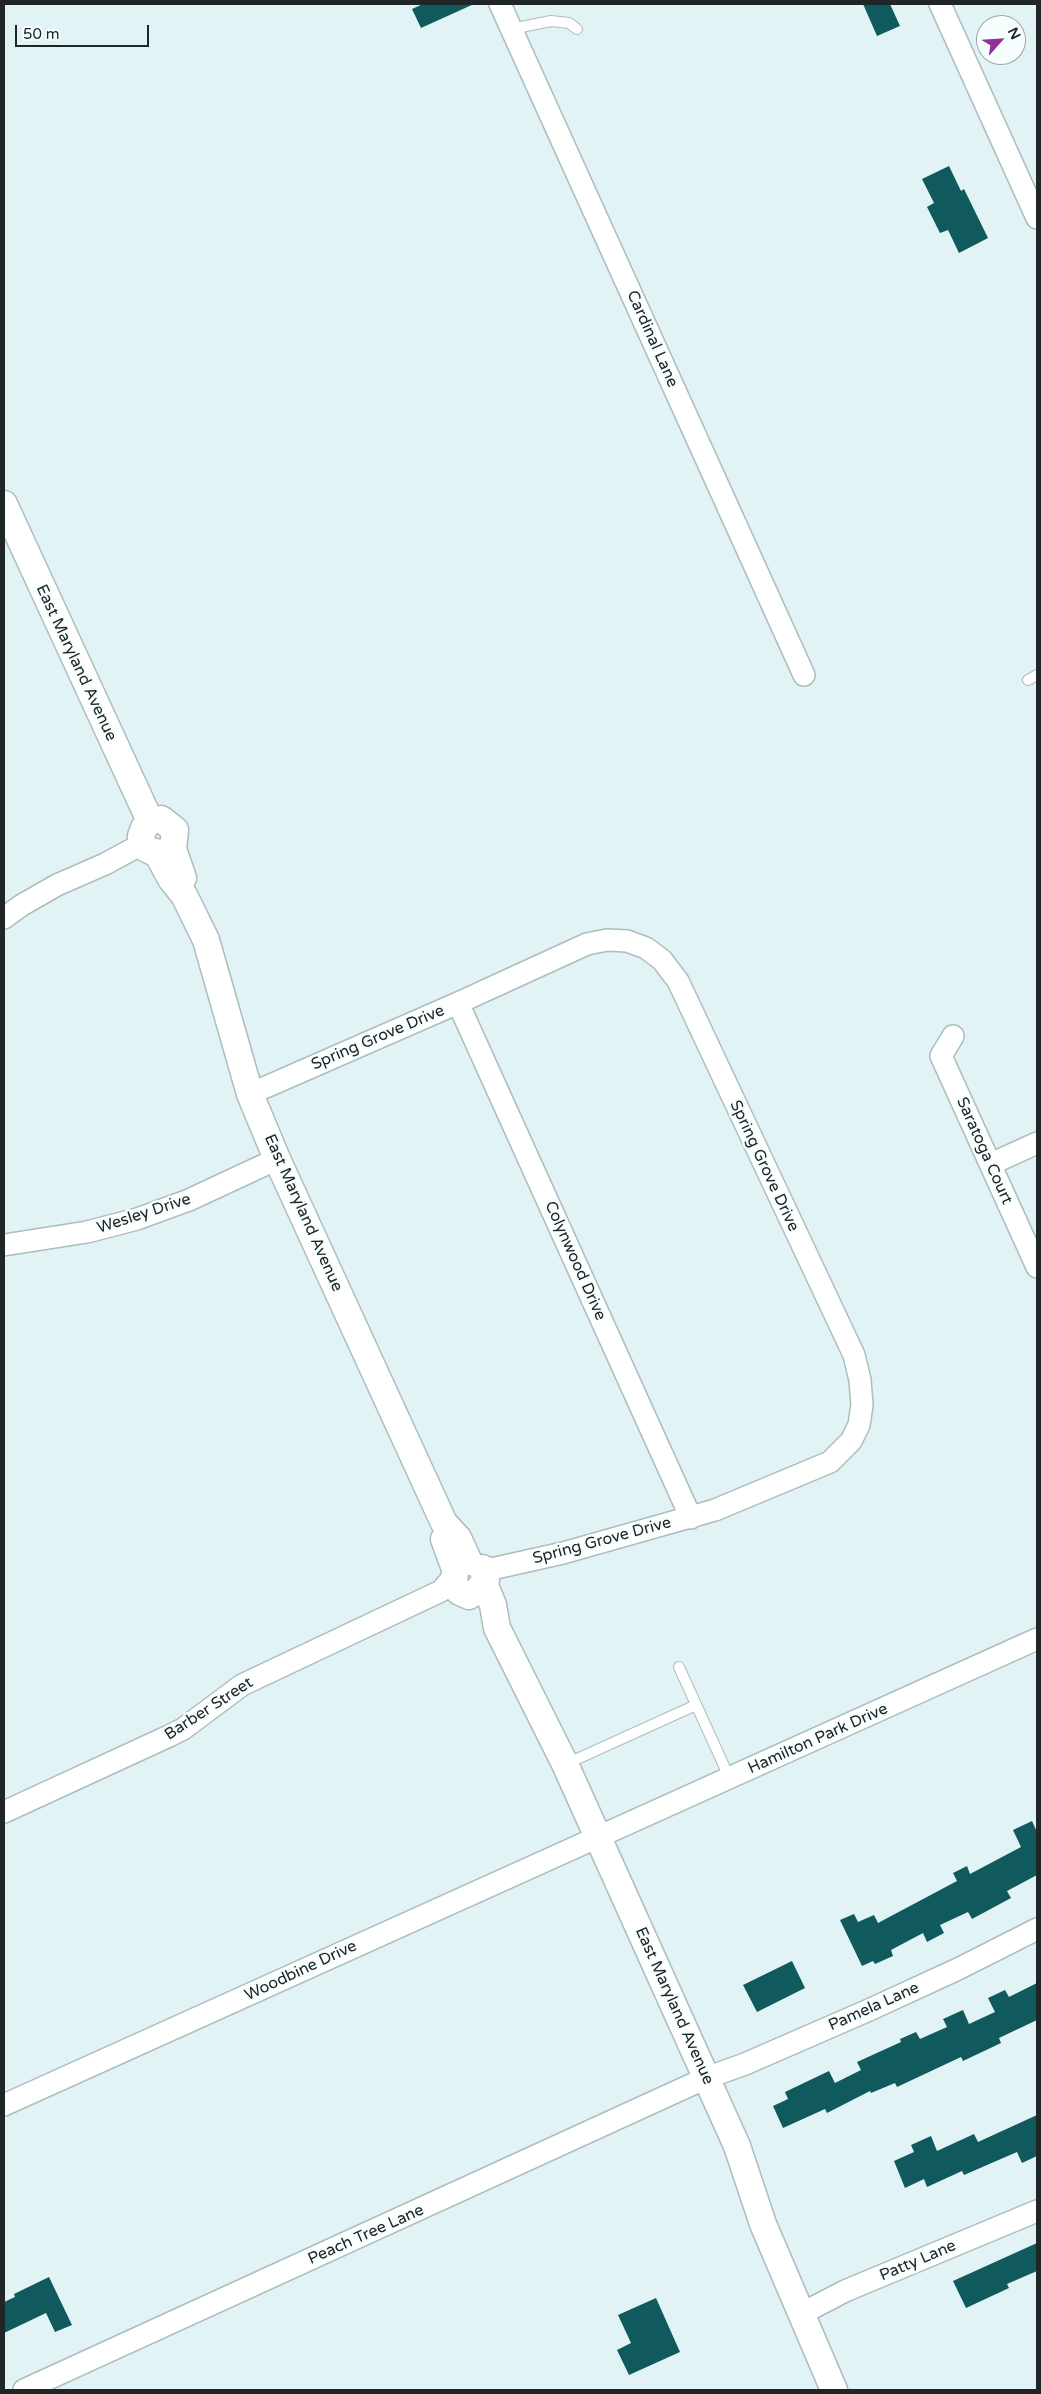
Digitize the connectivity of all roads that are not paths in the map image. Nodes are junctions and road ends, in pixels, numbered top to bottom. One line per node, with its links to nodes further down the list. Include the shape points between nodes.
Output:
1 (500, 4): 3 (street, Cardinal Lane)
2 (940, 4): 5 (street)
3 (511, 29): 4 (lane, via 551,21 569,23); 7 (street, Cardinal Lane)
4 (577, 29)
5 (1037, 218)
6 (4, 504): 8 (street, East Maryland Avenue)
7 (804, 675)
8 (156, 842): 9 (street, via 57,885); 12 (street, East Maryland Avenue, via 171,879 184,895 206,940)
9 (4, 918)
10 (458, 1004): 12 (street, Spring Grove Drive); 18 (street, Colynwood Drive); 18 (street, Spring Grove Drive, via 587,944 627,942 646,948 662,960 678,981 854,1355 862,1405 859,1425 839,1454 830,1462 762,1492)
11 (953, 1036): 15 (street, Saratoga Court, via 941,1056)
12 (250, 1094): 14 (street, East Maryland Avenue)
13 (1037, 1143): 15 (street)
14 (277, 1159): 16 (street, Wesley Drive, via 189,1200 136,1219 87,1232); 19 (street, East Maryland Avenue, via 444,1523 445,1543)
15 (991, 1164): 17 (street, Saratoga Court)
16 (4, 1245)
17 (1037, 1267)
18 (691, 1518): 19 (street, Spring Grove Drive)
19 (469, 1579): 23 (street, East Maryland Avenue, via 485,1620 497,1628); 25 (street, Barber Street, via 242,1685 183,1729)
20 (1037, 1639): 24 (street, Hamilton Park Drive)
21 (679, 1667): 22 (lane)
22 (696, 1705): 23 (lane); 24 (lane)
23 (565, 1764): 26 (street, East Maryland Avenue)
24 (730, 1779): 26 (street, Hamilton Park Drive)
25 (4, 1812)
26 (598, 1838): 28 (street, East Maryland Avenue); 29 (street, Woodbine Drive)
27 (1037, 1929): 28 (street, Pamela Lane, via 869,2010)
28 (706, 2078): 31 (street, East Maryland Avenue, via 737,2146 764,2224); 32 (street, Peach Tree Lane)
29 (4, 2105)
30 (1037, 2211): 31 (street, Patty Lane, via 845,2291)
31 (801, 2314): 33 (street, East Maryland Avenue)
32 (24, 2390)
33 (834, 2390)

